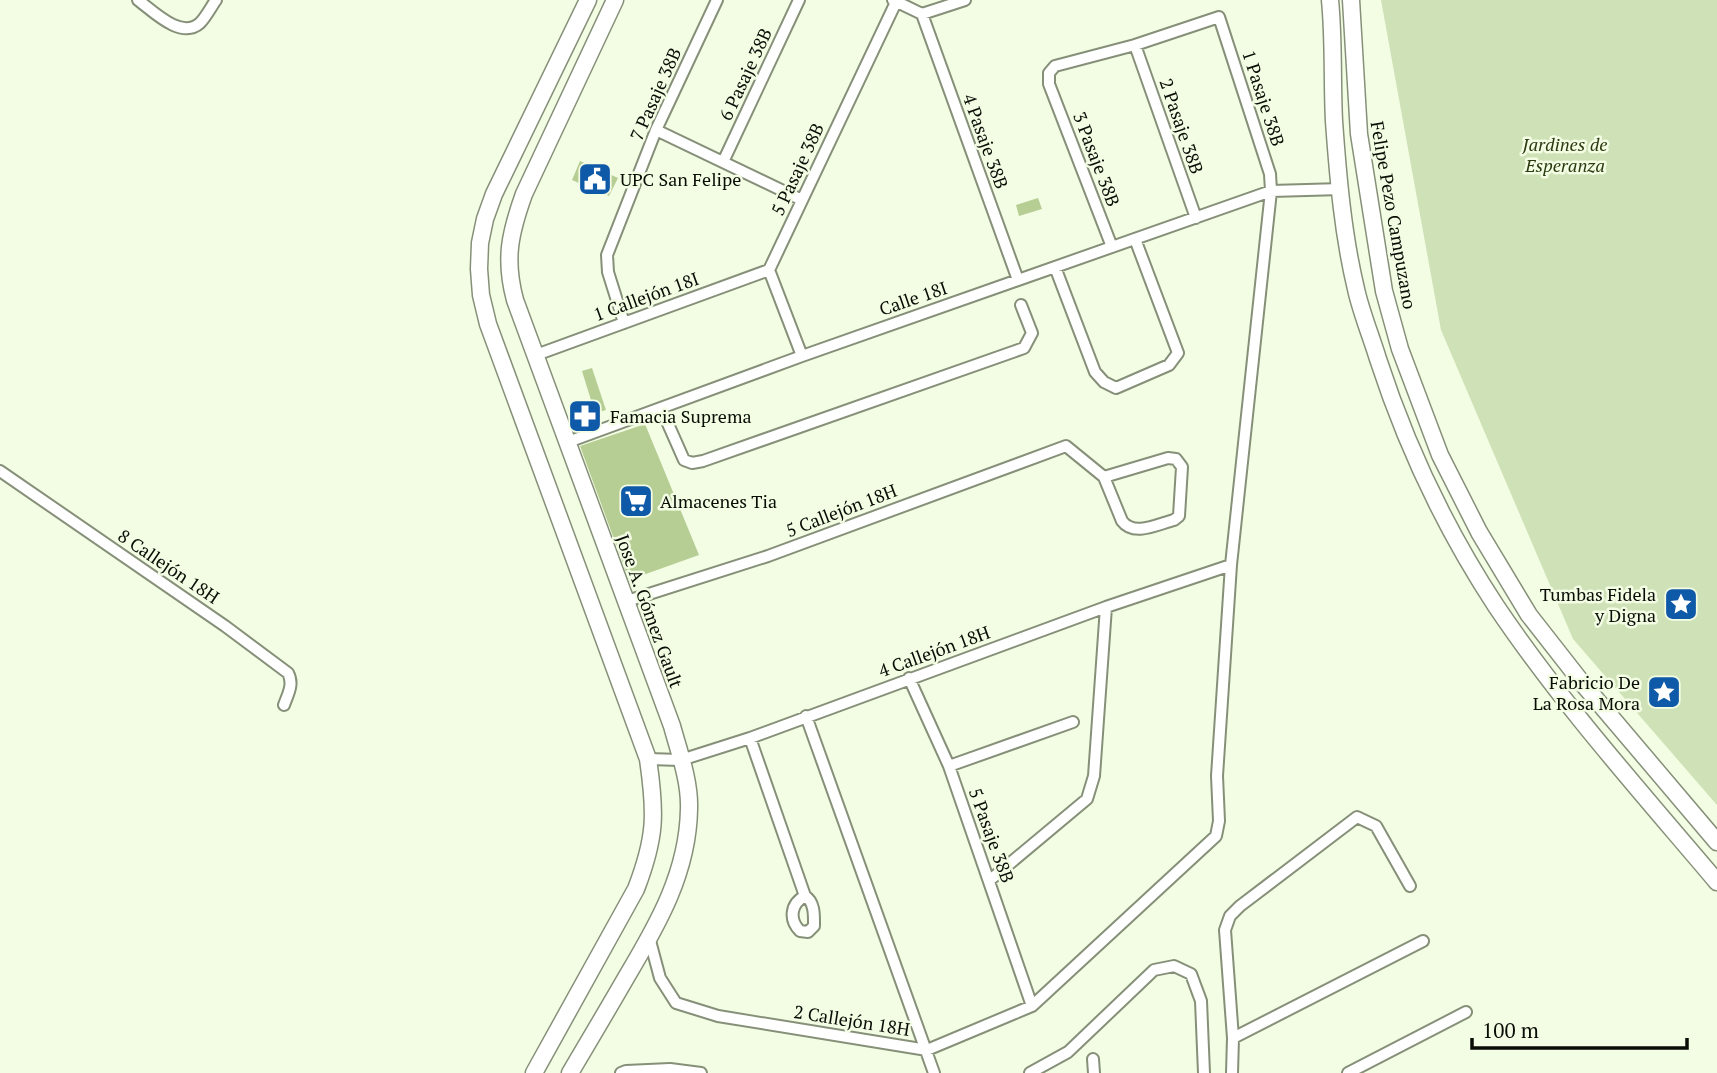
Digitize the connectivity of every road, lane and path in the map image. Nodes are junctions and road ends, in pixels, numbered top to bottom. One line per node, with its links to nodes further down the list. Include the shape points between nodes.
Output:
1 (138, 0): 2 (street, via 176,27 187,29 200,24)
2 (216, 0)
3 (588, 0): 40 (main road, via 494,194 478,269 488,324)
4 (615, 0): 26 (main road, Jose A. Gómez Gault, via 512,226 509,276)
5 (717, 0): 13 (street, 7 Pasaje 38B)
6 (799, 0): 14 (street, 6 Pasaje 38B)
7 (965, 0): 11 (street)
8 (1330, 0): 15 (main road, via 1334,120)
9 (1351, 0): 44 (main road, Felipe Pezo Campuzano, via 1359,134 1384,291 1400,349 1440,455 1529,615)
10 (895, 1): 11 (street); 17 (street, 5 Pasaje 38B)
11 (922, 15): 23 (street, 4 Pasaje 38B)
12 (1135, 45): 16 (street, 1 Pasaje 38B, via 1219,18 1270,174); 18 (street, 2 Pasaje 38B); 20 (street, 3 Pasaje 38B, via 1055,65 1049,73 1049,84)
13 (656, 130): 14 (street); 25 (street, 7 Pasaje 38B, via 607,255)
14 (723, 162): 17 (street)
15 (1342, 188): 16 (street, Calle 18I); 46 (main road, via 1356,291 1390,395 1436,501 1495,604 1535,661)
16 (1271, 191): 18 (street, Calle 18I); 32 (street, 1 Pasaje 38B)
17 (802, 200): 22 (street, 5 Pasaje 38B)
18 (1196, 218): 19 (street, Calle 18I)
19 (1135, 239): 20 (street, Calle 18I); 21 (street, via 1178,354 1169,365 1116,387 1095,372)
20 (1112, 247): 21 (street, Calle 18I)
21 (1055, 267): 23 (street, Calle 18I)
22 (769, 270): 25 (street, 1 Callejón 18I); 27 (street)
23 (1018, 280): 27 (street, Calle 18I)
24 (1021, 305): 28 (street, via 1032,332 1024,348 703,461 684,460)
25 (624, 323): 26 (street, 1 Callejón 18I)
26 (536, 355): 29 (main road, Jose A. Gómez Gault)
27 (802, 356): 28 (street, Calle 18I)
28 (661, 408): 29 (street, Calle 18I)
29 (568, 442): 33 (main road, Jose A. Gómez Gault)
30 (0, 471): 36 (street, 8 Callejón 18H, via 288,673 291,685)
31 (1104, 477): 31 (street, via 1127,527 1135,530 1179,516 1182,467 1176,459); 33 (street, 5 Callejón 18H, via 1066,446 768,556)
32 (1231, 565): 34 (street, 4 Callejón 18H); 43 (street, 1 Pasaje 38B, via 1217,776)
33 (626, 601): 41 (main road, Jose A. Gómez Gault)
34 (1106, 607): 35 (street, 4 Callejón 18H); 45 (street, via 1094,776 1087,799)
35 (909, 678): 37 (street, 4 Callejón 18H); 42 (street, 5 Pasaje 38B)
36 (284, 705)
37 (806, 716): 39 (street, 4 Callejón 18H); 54 (street)
38 (1073, 722): 42 (street)
39 (750, 738): 41 (street, 4 Callejón 18H); 48 (street)
40 (648, 759): 41 (street, 4 Callejón 18H); 57 (main road, via 655,808 648,859 636,889)
41 (681, 760): 49 (main road, Jose A. Gómez Gault, via 689,807 687,839 681,869)
42 (949, 766): 45 (street, 5 Pasaje 38B)
43 (1219, 821): 51 (street, 2 Callejón 18H, via 1212,841)
44 (1717, 842)
45 (990, 880): 51 (street, 5 Pasaje 38B)
46 (1717, 882)
47 (1410, 886): 53 (street, via 1376,825 1357,817 1240,906 1225,930)
48 (805, 896)
49 (649, 937): 54 (street, 2 Callejón 18H, via 660,978 676,1003 718,1016); 58 (main road, Jose A. Gómez Gault)
50 (1423, 941): 53 (street)
51 (1032, 1006): 54 (street, 2 Callejón 18H)
52 (1466, 1012): 66 (street)
53 (1233, 1038): 65 (street)
54 (927, 1050): 61 (street)
55 (1093, 1059): 63 (street)
56 (647, 1071): 59 (street); 60 (street)
57 (534, 1073)
58 (570, 1073)
59 (621, 1073)
60 (701, 1073)
61 (934, 1073)
62 (1030, 1073): 64 (street, via 1068,1052 1154,970 1174,966 1191,974 1201,1001)
63 (1094, 1073)
64 (1204, 1073)
65 (1232, 1073)
66 (1348, 1073)

